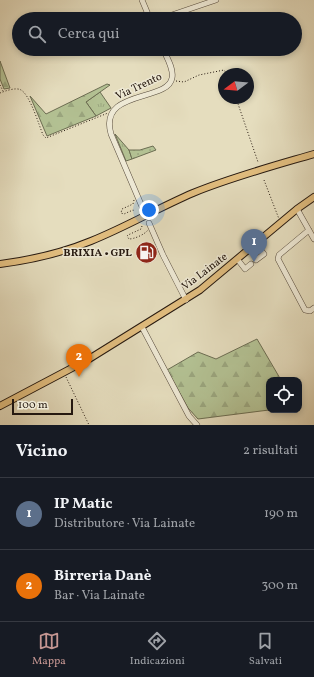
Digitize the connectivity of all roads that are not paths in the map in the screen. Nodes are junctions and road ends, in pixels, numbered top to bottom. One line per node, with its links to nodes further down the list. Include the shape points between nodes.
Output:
1 (142, 0): 3 (street)
2 (216, 0): 4 (street)
3 (147, 12)
4 (181, 12)
5 (166, 56): 8 (street, Via Trento, via 172,70 170,84 118,106 109,121 111,134)
6 (314, 154): 10 (main road, via 213,185)
7 (314, 197): 9 (main road, Via Lainate)
8 (143, 209): 10 (street); 11 (street)
9 (297, 209): 13 (street); 15 (main road, Via Lainate)
10 (150, 213): 11 (main road)
11 (143, 216): 18 (main road, via 77,246 41,257)
12 (150, 226): 20 (street)
13 (309, 230): 14 (street); 21 (street, via 279,255 278,259 306,310)
14 (314, 239)
15 (256, 244): 16 (main road, Via Lainate); 17 (street, via 264,254)
16 (238, 260): 19 (street, via 245,269); 20 (main road, Via Lainate)
17 (256, 260)
18 (0, 264)
19 (251, 264)
20 (186, 300): 22 (main road, Via Lainate)
21 (314, 308)
22 (142, 327): 23 (main road, Via Lainate); 24 (street, via 184,408)
23 (0, 406)
24 (196, 424)

